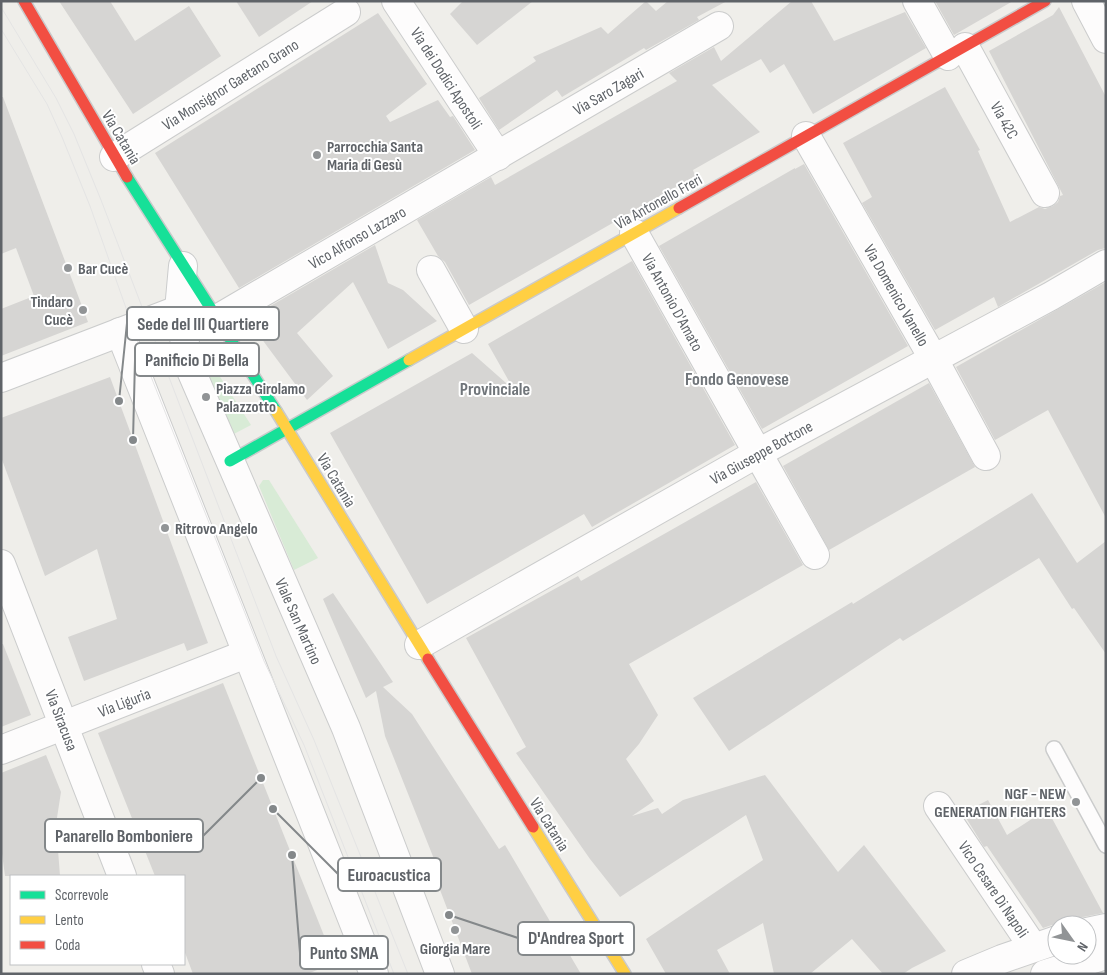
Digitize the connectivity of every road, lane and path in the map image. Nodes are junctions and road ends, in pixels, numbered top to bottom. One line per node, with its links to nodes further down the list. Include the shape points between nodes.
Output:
1 (24, 1): 12 (main road, Via Catania)
2 (396, 1): 11 (street, Via dei Dodici Apostoli)
3 (917, 1): 9 (street, Via 42C)
4 (1045, 1): 9 (main road, Via Antonello Freri)
5 (1086, 1): 8 (street)
6 (346, 12): 12 (street, Via Monsignor Gaetano Grano)
7 (719, 26): 11 (street, Via Saro Zagari)
8 (1106, 39)
9 (956, 51): 10 (main road, Via Antonello Freri); 13 (street, Via 42C)
10 (806, 136): 14 (main road, Via Antonello Freri); 22 (street, Via Domenico Vanello)
11 (498, 156): 18 (street, Vico Alfonso Lazzaro)
12 (114, 157): 16 (main road, Via Catania)
13 (1045, 193)
14 (634, 232): 20 (main road, Via Antonello Freri); 25 (street, Via Antonio D'Amato)
15 (1106, 264): 22 (street, Via Giuseppe Bottone)
16 (184, 266): 18 (main road, Via Catania); 19 (street, Viale San Martino)
17 (431, 270): 20 (street)
18 (211, 309): 19 (street, Vico Alfonso Lazzaro); 24 (main road, Via Catania)
19 (179, 310): 21 (street, Vico Alfonso Lazzaro); 27 (street, Viale San Martino, via 189,366)
20 (464, 329): 24 (main road, Via Antonello Freri)
21 (120, 332): 23 (street, Vico Alfonso Lazzaro); 31 (street)
22 (933, 358): 25 (street, Via Giuseppe Bottone); 26 (street, Via Domenico Vanello)
23 (1, 378)
24 (287, 428): 27 (main road, Via Antonello Freri); 30 (main road, Via Catania)
25 (758, 453): 28 (street, Via Antonio D'Amato); 30 (street, Via Giuseppe Bottone)
26 (986, 456)
27 (230, 461): 41 (street, Viale San Martino, via 346,728)
28 (815, 555)
29 (1, 564): 32 (street, Via Siracusa)
30 (419, 644): 42 (main road, Via Catania)
31 (246, 654): 32 (street, Via Liguria); 40 (street)
32 (64, 726): 34 (street, Via Liguria); 37 (street, Via Siracusa)
33 (1054, 749): 36 (lane)
34 (1, 750)
35 (938, 806): 38 (street, Vico Cesare Di Napoli)
36 (1106, 845)
37 (122, 875)
38 (1045, 944): 43 (street)
39 (1106, 955): 44 (street)
40 (374, 974)
41 (440, 974)
42 (624, 974)
43 (966, 974)
44 (1045, 974)

